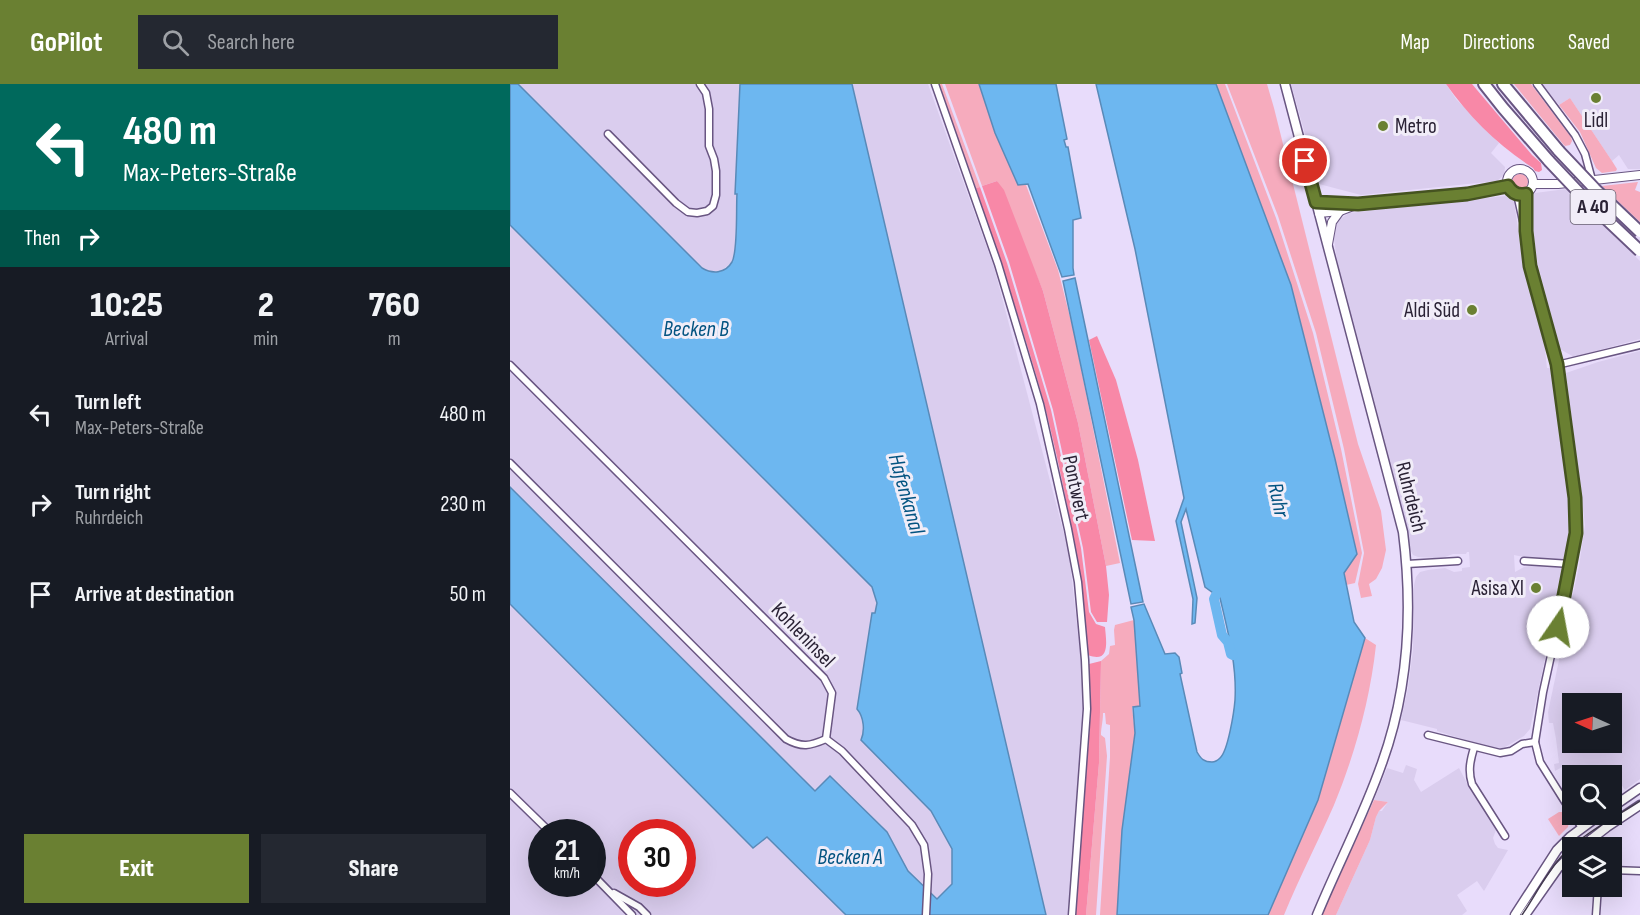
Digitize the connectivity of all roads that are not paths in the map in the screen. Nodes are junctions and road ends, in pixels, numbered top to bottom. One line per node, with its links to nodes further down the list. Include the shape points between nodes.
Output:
1 (700, 84): 7 (street, via 709,109 709,146 716,171 716,195 707,211 688,212 676,203)
2 (935, 84): 52 (street, Pontwert, via 998,264 1037,393 1078,582 1087,709)
3 (1285, 84): 13 (main road, Ruhrdeich)
4 (1484, 84): 19 (highway, A 40, bridge, via 1549,161)
5 (1503, 84): 17 (highway, A 40, bridge, via 1559,151)
6 (1537, 84): 9 (street, via 1575,135)
7 (608, 134)
8 (1640, 176): 9 (street)
9 (1592, 180): 10 (street)
10 (1533, 184): 11 (street, via 1531,175 1520,170 1510,176); 12 (street)
11 (1508, 186): 12 (street, via 1514,193); 14 (street, via 1467,194)
12 (1522, 194): 21 (street, via 1530,266)
13 (1316, 202): 14 (street); 16 (main road, Ruhrdeich)
14 (1358, 204): 15 (street)
15 (1340, 211): 16 (street); 18 (street, via 1332,222)
16 (1319, 213): 18 (main road, Ruhrdeich)
17 (1640, 232)
18 (1328, 244): 26 (main road, Ruhrdeich, via 1403,532)
19 (1640, 251)
20 (1640, 345): 21 (street)
21 (1557, 364): 27 (street, via 1575,498 1576,533)
22 (510, 365): 29 (street, Kohleninsel, via 824,678 832,693)
23 (510, 464): 29 (street, via 786,739 798,746)
24 (1458, 561): 26 (street)
25 (1524, 561): 27 (street)
26 (1407, 564): 53 (main road, Ruhrdeich, via 1407,649 1395,722 1368,801)
27 (1571, 564): 30 (street)
28 (1428, 735): 31 (street)
29 (826, 739): 51 (street, via 912,825 924,844)
30 (1535, 742): 31 (street, via 1505,753); 34 (street, via 1540,762)
31 (1474, 748): 41 (street, via 1469,775 1472,784)
32 (1640, 788): 35 (main road)
33 (510, 793): 37 (street)
34 (1562, 798)
35 (1622, 800)
36 (1640, 805): 43 (main road)
37 (537, 819)
38 (1580, 825): 40 (street)
39 (1586, 825): 40 (main road)
40 (1582, 828): 42 (main road); 54 (main road, via 1552,856)
41 (1505, 836)
42 (1591, 837)
43 (1593, 837)
44 (1562, 864): 55 (main road)
45 (1622, 870): 46 (street)
46 (1640, 871)
47 (606, 888): 49 (street); 50 (street)
48 (1597, 897): 56 (street)
49 (632, 915)
50 (647, 915)
51 (926, 915)
52 (1072, 915)
53 (1317, 915)
54 (1515, 915)
55 (1525, 915)
56 (1596, 915)

